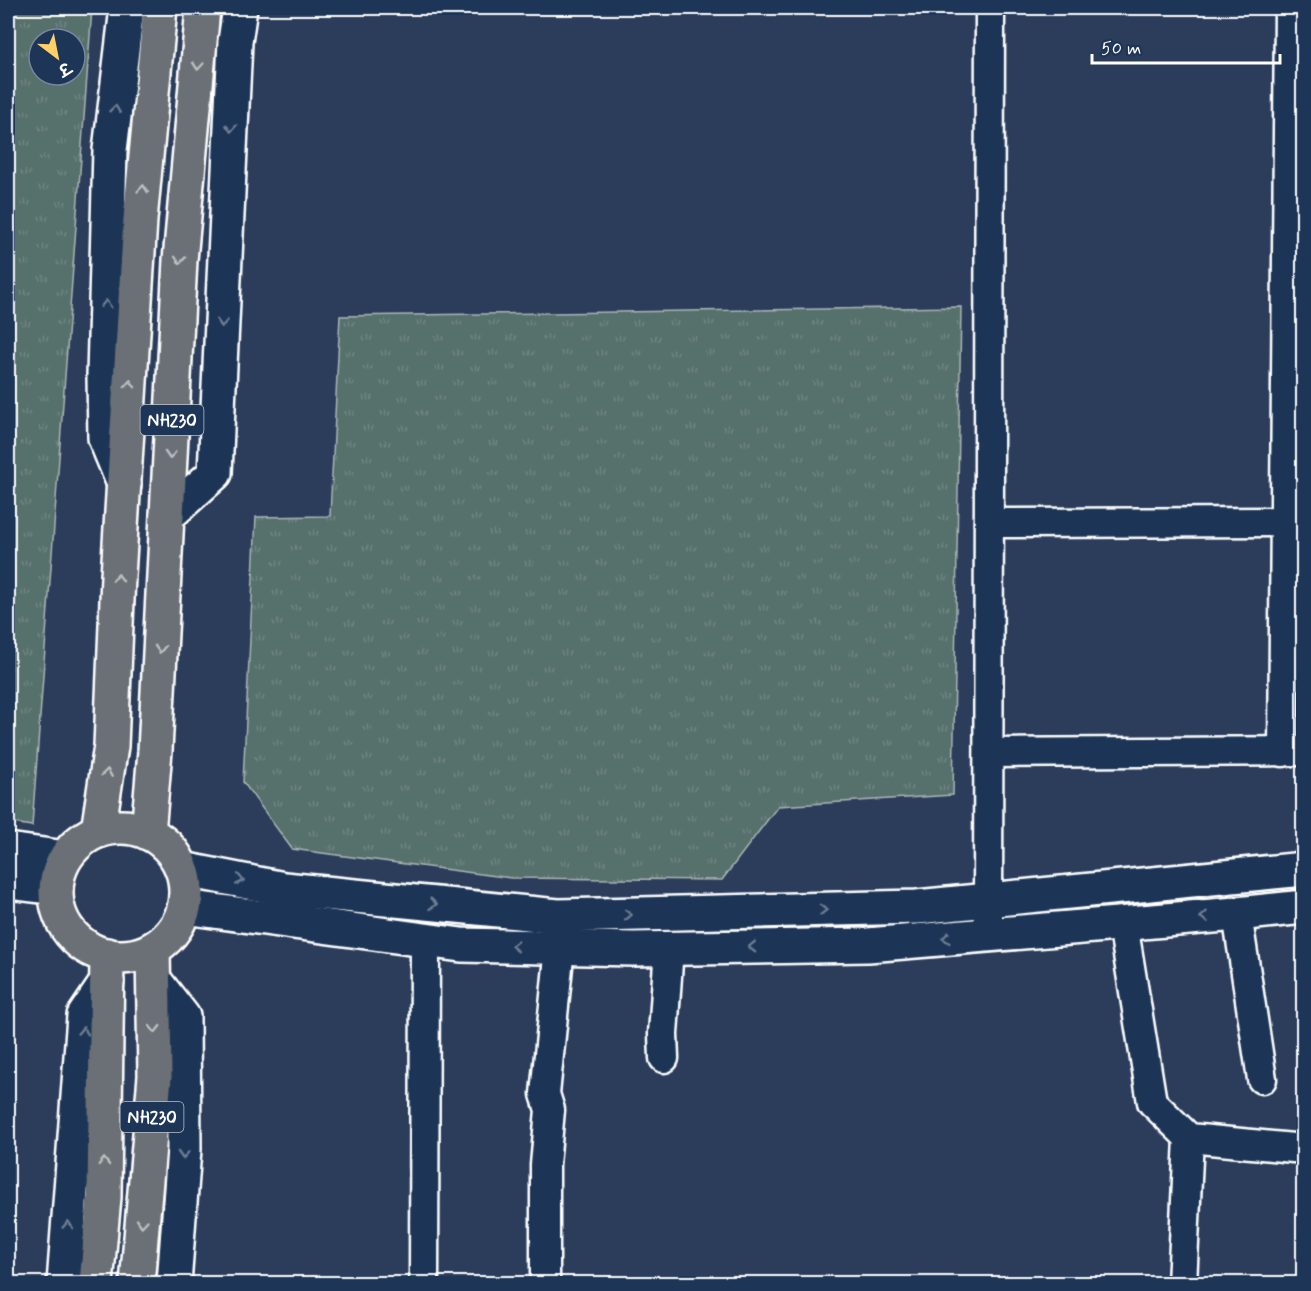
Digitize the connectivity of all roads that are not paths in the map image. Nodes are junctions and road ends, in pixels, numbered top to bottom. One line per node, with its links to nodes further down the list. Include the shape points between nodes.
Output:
1 (127, 8): 8 (street, one-way to 1, via 105,438 104,376 110,150)
2 (160, 8): 8 (highway, NH230, one-way to 2, via 140,220)
3 (203, 8): 9 (highway, NH230, one-way to 9, via 180,260)
4 (240, 8): 9 (street, one-way to 9, via 235,42 215,473)
5 (990, 8): 11 (street)
6 (1289, 8): 7 (street)
7 (1296, 155): 10 (street)
8 (124, 484): 14 (highway, NH230, one-way to 8, via 111,746)
9 (167, 516): 15 (highway, NH230, one-way to 15)
10 (1294, 522): 11 (street); 12 (street)
11 (989, 523): 13 (street)
12 (1293, 751): 13 (street)
13 (989, 753): 21 (street)
14 (98, 831): 15 (highway, via 126,827); 19 (highway, via 75,846)
15 (148, 833): 17 (highway, via 169,848)
16 (8, 850): 19 (street)
17 (182, 869): 21 (street, one-way to 21, via 284,888 558,916 917,907); 22 (highway)
18 (1304, 869): 21 (street)
19 (60, 873): 20 (street); 31 (highway, via 59,914 73,937 93,951)
20 (8, 882)
21 (988, 900): 26 (street)
22 (184, 907): 27 (street); 30 (highway, via 162,942)
23 (1304, 907): 24 (street)
24 (1237, 914): 25 (street, one-way to 25); 33 (street)
25 (1123, 924): 26 (street); 34 (street, via 1152,1102)
26 (988, 935): 29 (street, one-way to 29, via 868,945)
27 (425, 940): 28 (street, one-way to 27, via 461,945); 40 (street)
28 (560, 947): 29 (street); 41 (street, via 545,1095 550,1110 544,1165)
29 (669, 948): 32 (street)
30 (154, 965): 31 (highway, via 114,957); 38 (highway, NH230, one-way to 38, via 155,1076); 39 (street, one-way to 39, via 183,1017 184,1149)
31 (107, 968): 36 (street, one-way to 31, via 84,1016); 37 (highway, NH230, one-way to 31, via 104,1197)
32 (664, 1058)
33 (1262, 1079)
34 (1189, 1138): 35 (street); 42 (street)
35 (1304, 1149)
36 (64, 1284)
37 (96, 1284)
38 (137, 1284)
39 (174, 1284)
40 (424, 1284)
41 (544, 1284)
42 (1182, 1284)

